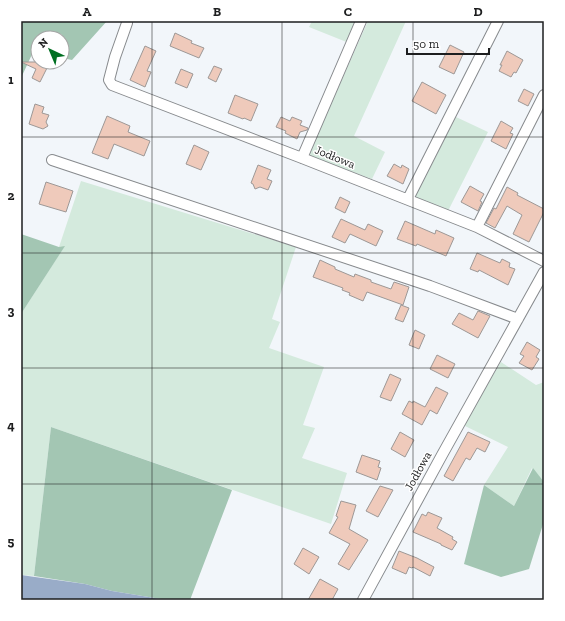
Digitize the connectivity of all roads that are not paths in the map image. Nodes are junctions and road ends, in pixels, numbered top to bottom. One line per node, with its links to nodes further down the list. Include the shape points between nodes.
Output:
1 (362, 21): 5 (street)
2 (498, 21): 7 (street)
3 (127, 23): 5 (street, Jodłowa, via 109,80 112,85)
4 (544, 95): 8 (street)
5 (302, 158): 7 (street, Jodłowa)
6 (52, 160): 11 (street, via 430,286)
7 (408, 199): 8 (street, Jodłowa)
8 (477, 227): 9 (street, Jodłowa)
9 (544, 262)
10 (544, 272): 11 (street, Jodłowa)
11 (518, 319): 12 (street, Jodłowa)
12 (363, 600)

